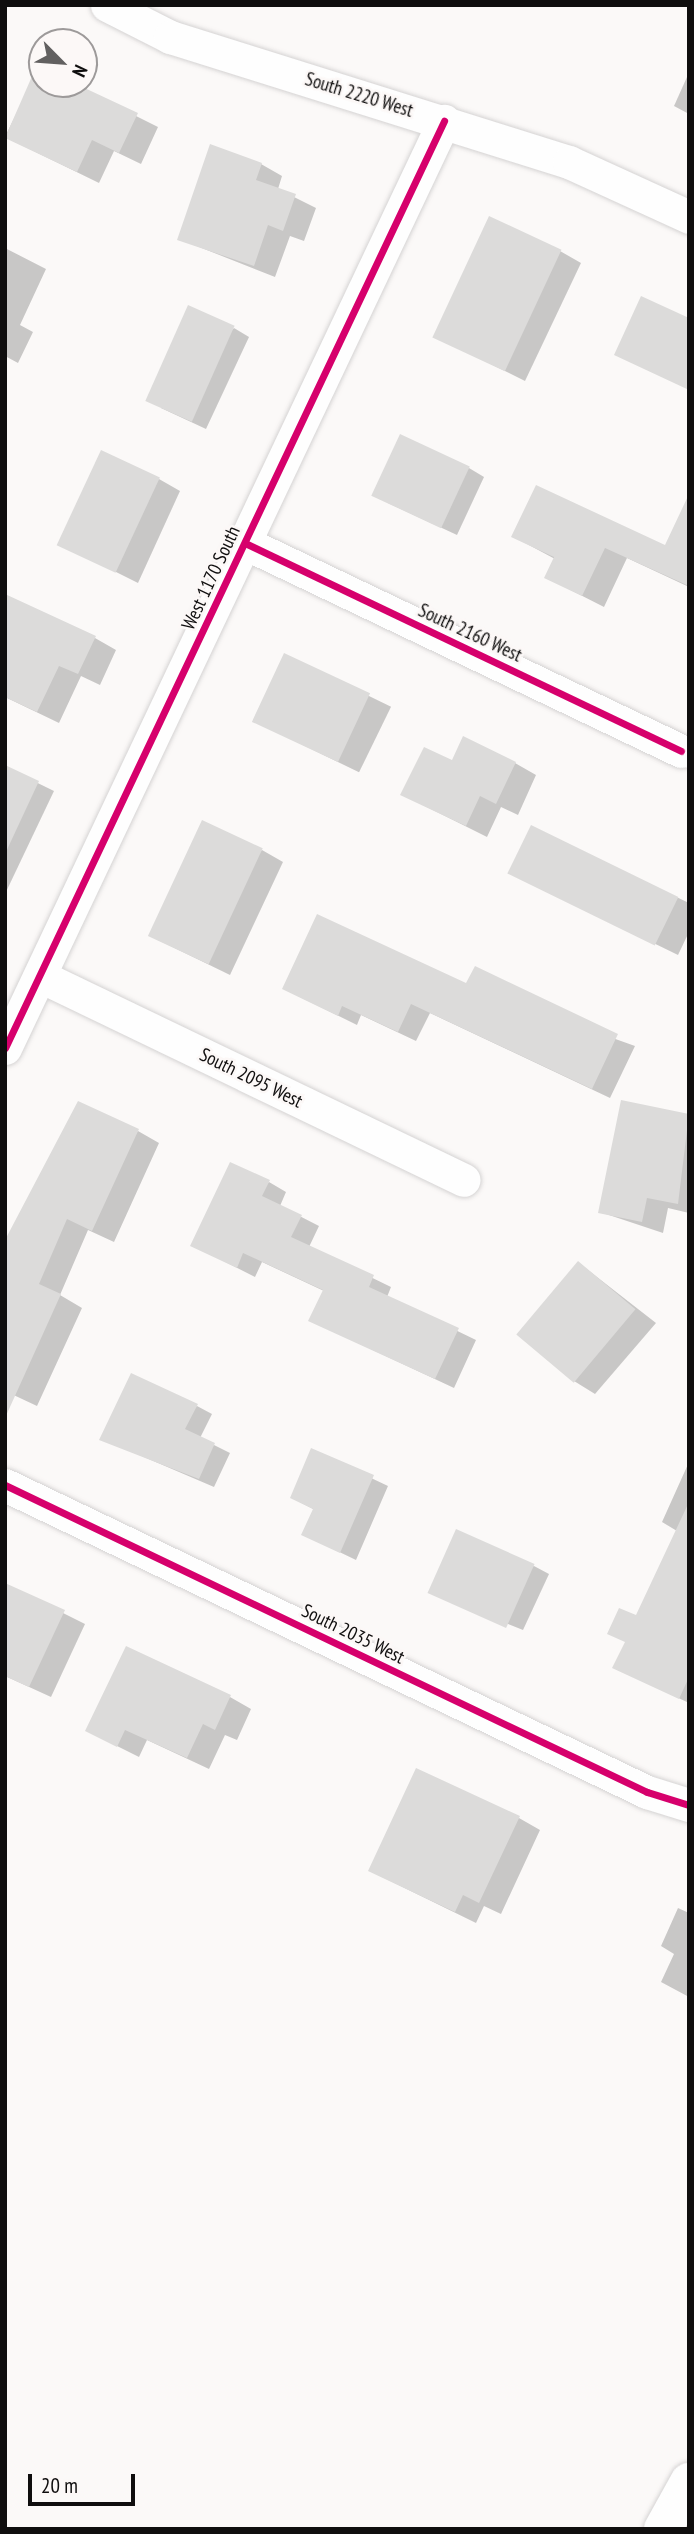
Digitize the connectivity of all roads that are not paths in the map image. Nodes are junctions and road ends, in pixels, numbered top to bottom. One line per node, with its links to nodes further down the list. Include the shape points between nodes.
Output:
1 (107, 5): 2 (street, South 2220 West, via 170,37)
2 (444, 121): 3 (street, South 2220 West, via 569,162); 4 (street, West 1170 South)
3 (689, 217)
4 (245, 544): 5 (street, South 2160 West); 6 (street, West 1170 South)
5 (681, 751)
6 (40, 976): 7 (street, West 1170 South); 8 (street, South 2095 West)
7 (5, 1048)
8 (463, 1180)
9 (5, 1485): 10 (street, South 2035 West, via 647,1792)
10 (689, 1805)
11 (689, 2482): 12 (highway)
12 (663, 2529)

